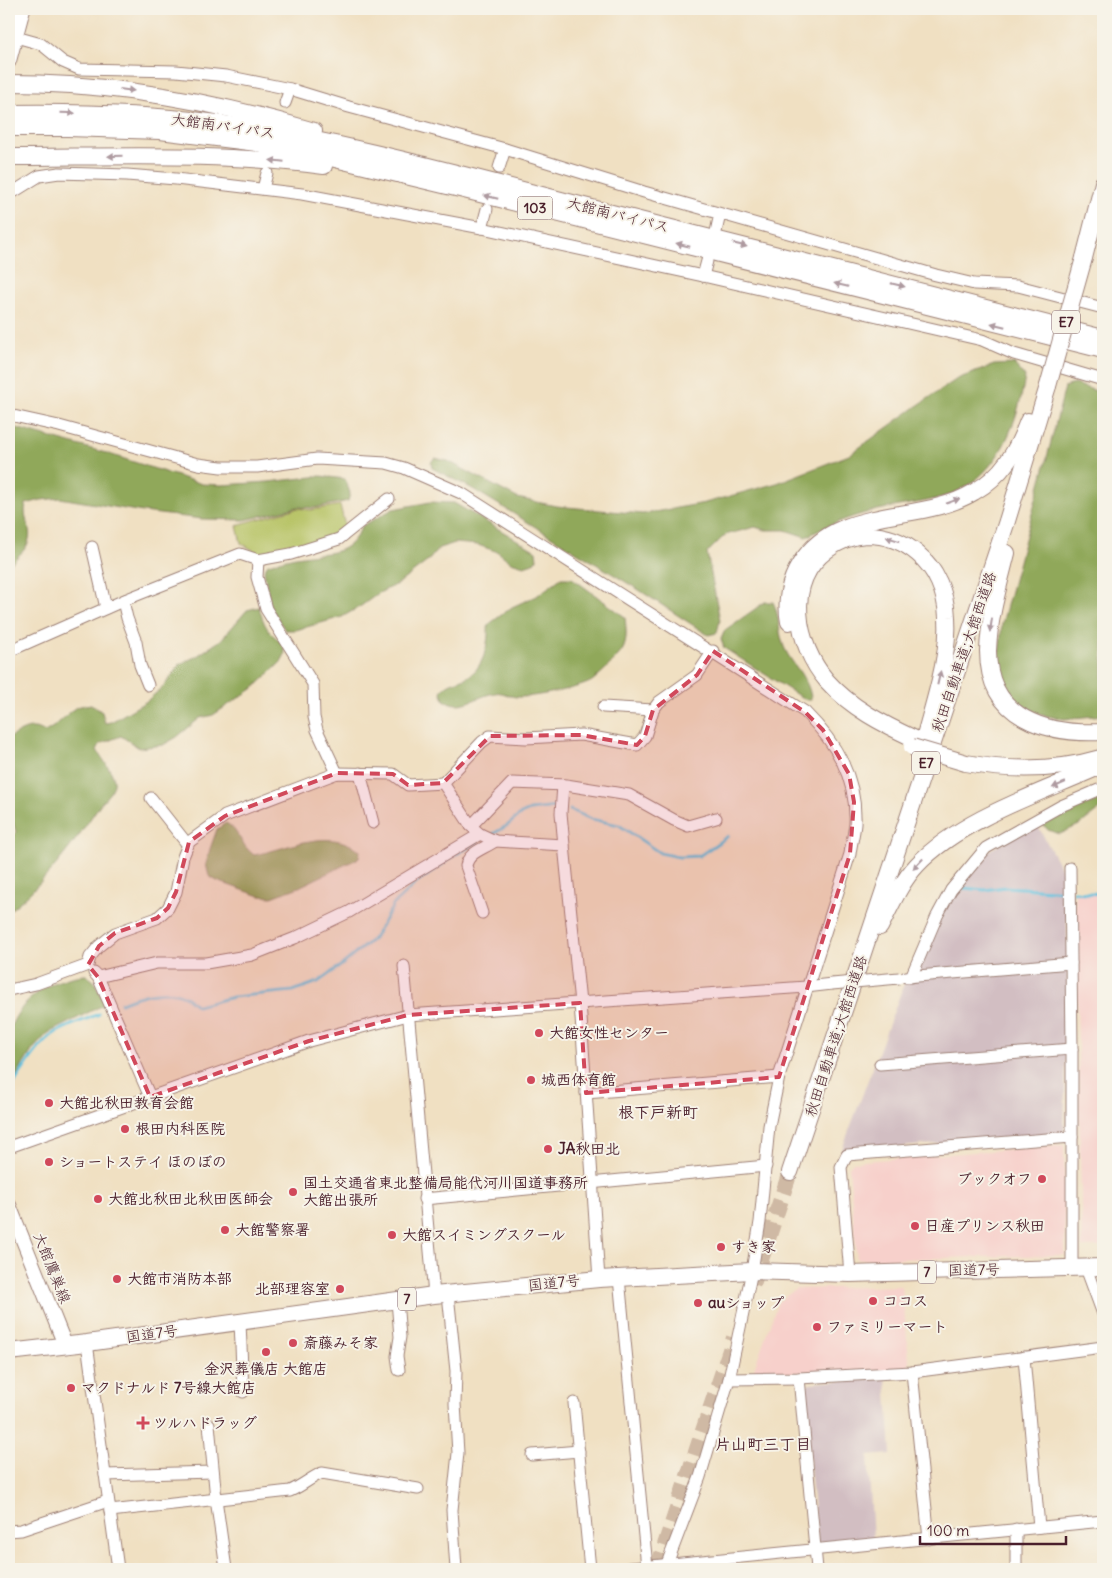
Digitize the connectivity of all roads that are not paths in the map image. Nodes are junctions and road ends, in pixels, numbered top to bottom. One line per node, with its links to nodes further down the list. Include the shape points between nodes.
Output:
1 (24, 9): 2 (main road)
2 (16, 38): 3 (main road); 5 (street, via 42,44 63,62 79,69 176,71 226,76)
3 (10, 55)
4 (9, 83): 12 (highway, one-way to 12, via 123,90 202,102 276,119)
5 (290, 89): 6 (street); 8 (street)
6 (286, 103)
7 (13, 121): 12 (highway, 大館南バイパス / 103, via 118,115 216,123 311,139)
8 (506, 149): 10 (street); 17 (street)
9 (9, 157): 12 (highway, one-way to 9, via 234,157)
10 (499, 168)
11 (267, 173): 14 (street)
12 (465, 183): 23 (highway, 大館南バイパス / 103, one-way to 23); 26 (highway, 大館南バイパス / 103, one-way to 12)
13 (1103, 183): 28 (highway, 秋田自動車道;大館西道路 / E7, bridge)
14 (263, 189): 15 (street, via 176,179 59,173 39,176); 18 (street)
15 (9, 193)
16 (487, 209): 18 (street)
17 (720, 214): 19 (street); 22 (street, via 936,276 974,284 1018,286)
18 (482, 228): 21 (street)
19 (716, 232)
20 (708, 261): 21 (street)
21 (703, 276): 27 (street, via 982,340 1014,354)
22 (1103, 308)
23 (994, 310): 24 (highway); 25 (highway, 大館南バイパス / 103)
24 (1103, 331)
25 (1103, 338)
26 (1103, 352)
27 (1103, 380)
28 (1045, 385): 30 (highway, 秋田自動車道;大館西道路 / E7); 42 (highway, one-way to 28, via 878,732 847,712 824,693 806,670 794,644 788,617 792,580 810,550 838,530 860,522 944,505 986,484 1017,449)
29 (9, 415): 37 (street, via 198,464 256,466 317,459 386,463 404,468 461,493)
30 (1038, 424): 41 (highway, one-way to 41, via 990,623 988,653 992,677 1010,708 1029,721 1071,732); 60 (highway, 秋田自動車道;大館西道路 / E7)
31 (388, 499): 33 (street, via 340,539)
32 (92, 547): 35 (street)
33 (258, 560): 34 (street, via 240,554); 47 (street, via 257,577 266,608 313,684 317,730)
34 (123, 601): 35 (street); 38 (street)
35 (106, 608): 36 (street)
36 (9, 651)
37 (713, 652): 40 (street, via 697,674); 68 (street, via 805,712 840,754 851,783 855,824 850,854)
38 (148, 685)
39 (603, 708): 40 (street)
40 (653, 710): 49 (street, via 645,736 638,745 580,735 490,736)
41 (1103, 732)
42 (914, 743): 45 (highway); 60 (highway, one-way to 42, via 942,666 947,632 946,603 937,578 911,548 900,541 875,535 847,538 824,552 806,575 799,603 802,636 816,665 839,693)
43 (1103, 747): 45 (highway, via 1043,759)
44 (1103, 758): 45 (highway, via 1025,769 995,768)
45 (967, 759)
46 (1103, 766): 77 (highway, one-way to 77, via 958,832 916,866 895,897 880,929)
47 (336, 773): 48 (street); 58 (street, via 225,816)
48 (360, 773): 49 (street, via 393,774 408,785); 54 (street)
49 (442, 783): 55 (street)
50 (563, 784): 53 (street, via 629,795 688,826); 55 (street, via 512,783); 59 (street)
51 (1103, 788): 67 (street, via 1062,806 986,848 951,890)
52 (151, 798): 58 (street)
53 (716, 818)
54 (373, 823)
55 (471, 826): 56 (street)
56 (480, 834): 57 (street); 66 (street, via 349,912 252,955 206,963 157,963)
57 (494, 841): 59 (street); 62 (street, via 466,860)
58 (188, 845): 64 (street, via 176,892 168,908 157,918 115,933 99,946)
59 (564, 845): 70 (street)
60 (893, 861): 77 (highway, 秋田自動車道;大館西道路 / E7)
61 (1070, 868): 63 (street)
62 (482, 913)
63 (1071, 963): 67 (street); 72 (street)
64 (88, 965): 66 (street); 69 (street)
65 (404, 966): 71 (street)
66 (98, 977): 76 (street)
67 (905, 977): 68 (street, bridge)
68 (806, 987): 70 (street); 74 (street)
69 (9, 990)
70 (580, 1003): 71 (street); 75 (street)
71 (408, 1015): 76 (street, via 309,1041); 83 (street)
72 (1072, 1049): 73 (street); 78 (street)
73 (880, 1064)
74 (779, 1077): 75 (street); 80 (street, via 769,1126)
75 (586, 1093): 82 (street)
76 (150, 1097): 79 (street)
77 (814, 1102): 81 (highway, 秋田自動車道;大館西道路 / E7)
78 (1072, 1137): 86 (street); 88 (street, via 847,1155 841,1167)
79 (9, 1147)
80 (766, 1166): 82 (street); 87 (street)
81 (790, 1172)
82 (591, 1182): 83 (street); 90 (street)
83 (424, 1199): 91 (street)
84 (9, 1205): 96 (main road, 大館鷹巣線)
85 (1103, 1267): 86 (highway, 国道7号 / 7)
86 (1079, 1268): 88 (highway, 国道7号 / 7); 93 (street)
87 (752, 1271): 88 (highway, 国道7号 / 7); 89 (highway, 国道7号 / 7); 103 (street)
88 (850, 1274)
89 (619, 1278): 90 (highway, 国道7号 / 7); 120 (street)
90 (598, 1279): 91 (highway, 国道7号 / 7)
91 (441, 1294): 92 (highway, 国道7号 / 7); 124 (street, via 456,1371 458,1453 452,1510)
92 (397, 1300): 94 (highway, 国道7号 / 7); 100 (street)
93 (1103, 1314)
94 (240, 1322): 95 (highway, 国道7号 / 7); 104 (street)
95 (87, 1343): 96 (highway, 国道7号 / 7); 110 (street)
96 (65, 1345): 98 (highway, 国道7号 / 7)
97 (1103, 1347): 99 (street)
98 (9, 1352)
99 (1024, 1357): 101 (street); 115 (street)
100 (399, 1370)
101 (912, 1372): 102 (street); 118 (street)
102 (799, 1378): 103 (street); 119 (street)
103 (730, 1379): 121 (street, via 700,1478)
104 (243, 1392)
105 (574, 1403): 107 (street)
106 (209, 1424): 109 (street)
107 (579, 1452): 108 (street); 125 (street)
108 (532, 1455)
109 (213, 1472): 110 (street); 112 (street)
110 (105, 1475): 113 (street)
111 (418, 1489): 112 (street, via 322,1473 290,1491)
112 (216, 1499): 113 (street); 123 (street)
113 (109, 1506): 117 (street); 122 (street)
114 (1103, 1521): 115 (street)
115 (1040, 1527): 116 (street)
116 (1016, 1529): 118 (street); 128 (street)
117 (9, 1531)
118 (930, 1539): 119 (street)
119 (816, 1548): 121 (street); 127 (street)
120 (646, 1566): 121 (street); 126 (street)
121 (666, 1567)
122 (118, 1569)
123 (226, 1569)
124 (456, 1569)
125 (590, 1569)
126 (621, 1569)
127 (817, 1569)
128 (1016, 1569)

